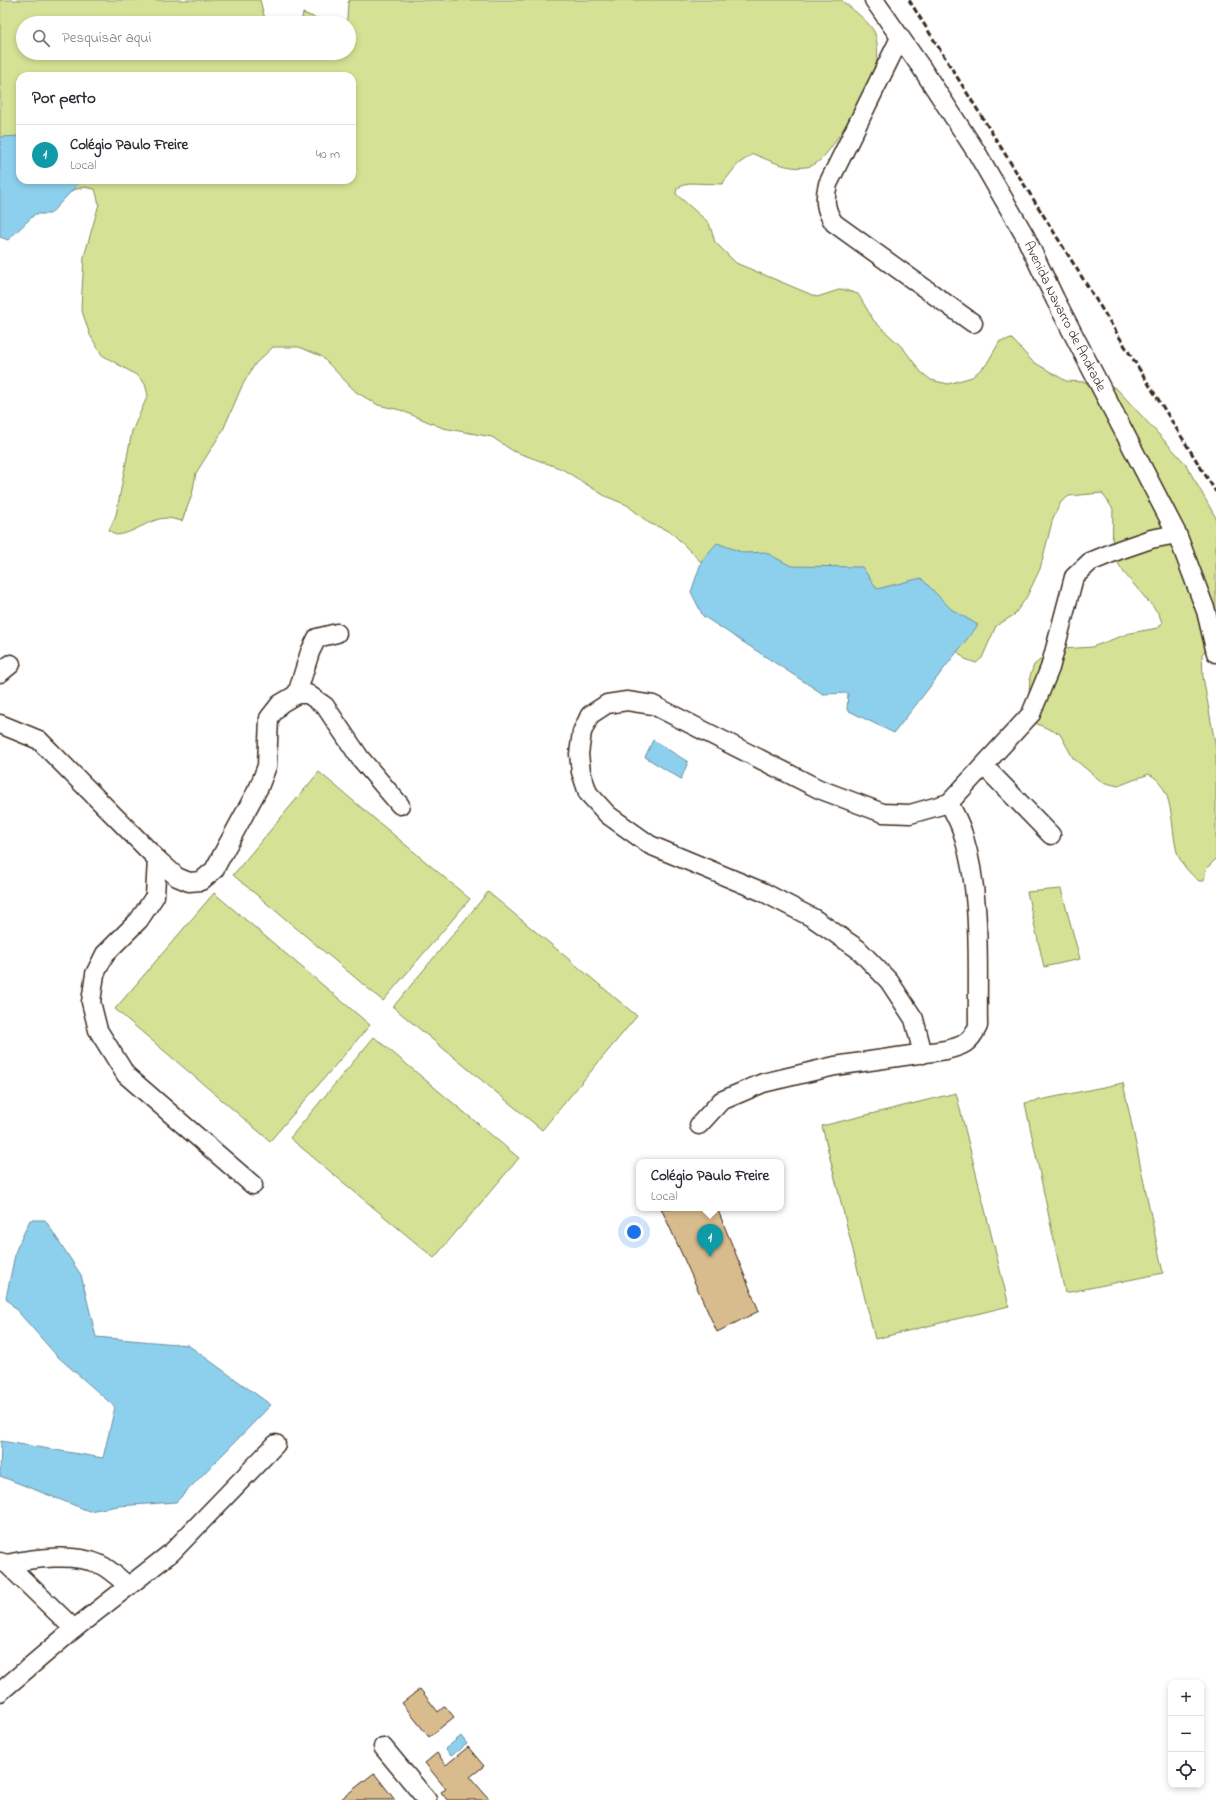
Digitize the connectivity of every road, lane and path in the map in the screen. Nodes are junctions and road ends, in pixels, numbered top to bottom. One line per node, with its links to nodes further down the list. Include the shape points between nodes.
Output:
1 (874, 0): 2 (street, Avenida Navarro de Andrade)
2 (900, 38): 3 (street, via 828,184 826,207 834,223); 4 (street, Avenida Navarro de Andrade, via 977,153 1025,236 1054,299)
3 (973, 322)
4 (1177, 534): 6 (street, Avenida Navarro de Andrade, via 1206,611); 9 (street, via 1151,539 1090,562 1074,577 1050,668 1031,714)
5 (337, 633): 7 (street, via 316,638)
6 (1216, 653)
7 (297, 694): 11 (street, via 308,694 325,706 360,758); 13 (street, via 280,704 269,718 267,766 259,787 214,870 201,881 189,882 177,877)
8 (0, 724): 13 (street, via 39,740)
9 (984, 766): 10 (street); 12 (street)
10 (949, 803): 14 (street, via 963,832 973,877 978,1026 974,1036 963,1046); 14 (street, via 910,814 883,813 819,789 652,706 627,701 607,704 590,715 582,732 579,754 581,772 588,793 608,815 650,845 763,892 813,918 858,949 889,981 914,1019)
11 (400, 805)
12 (1051, 835)
13 (157, 859): 16 (street, via 155,896 139,920 105,954 95,974 91,1002 98,1030 126,1075)
14 (923, 1054): 15 (street, via 835,1066 763,1083 721,1101)
15 (699, 1125)
16 (253, 1185)
17 (276, 1444): 19 (street, via 172,1552)
18 (4, 1563): 19 (street, via 54,1558 79,1560 98,1564 114,1573); 20 (street)
19 (128, 1586): 20 (street)
20 (74, 1629): 21 (street)
21 (0, 1692)
22 (383, 1747): 23 (street)
23 (427, 1800)

